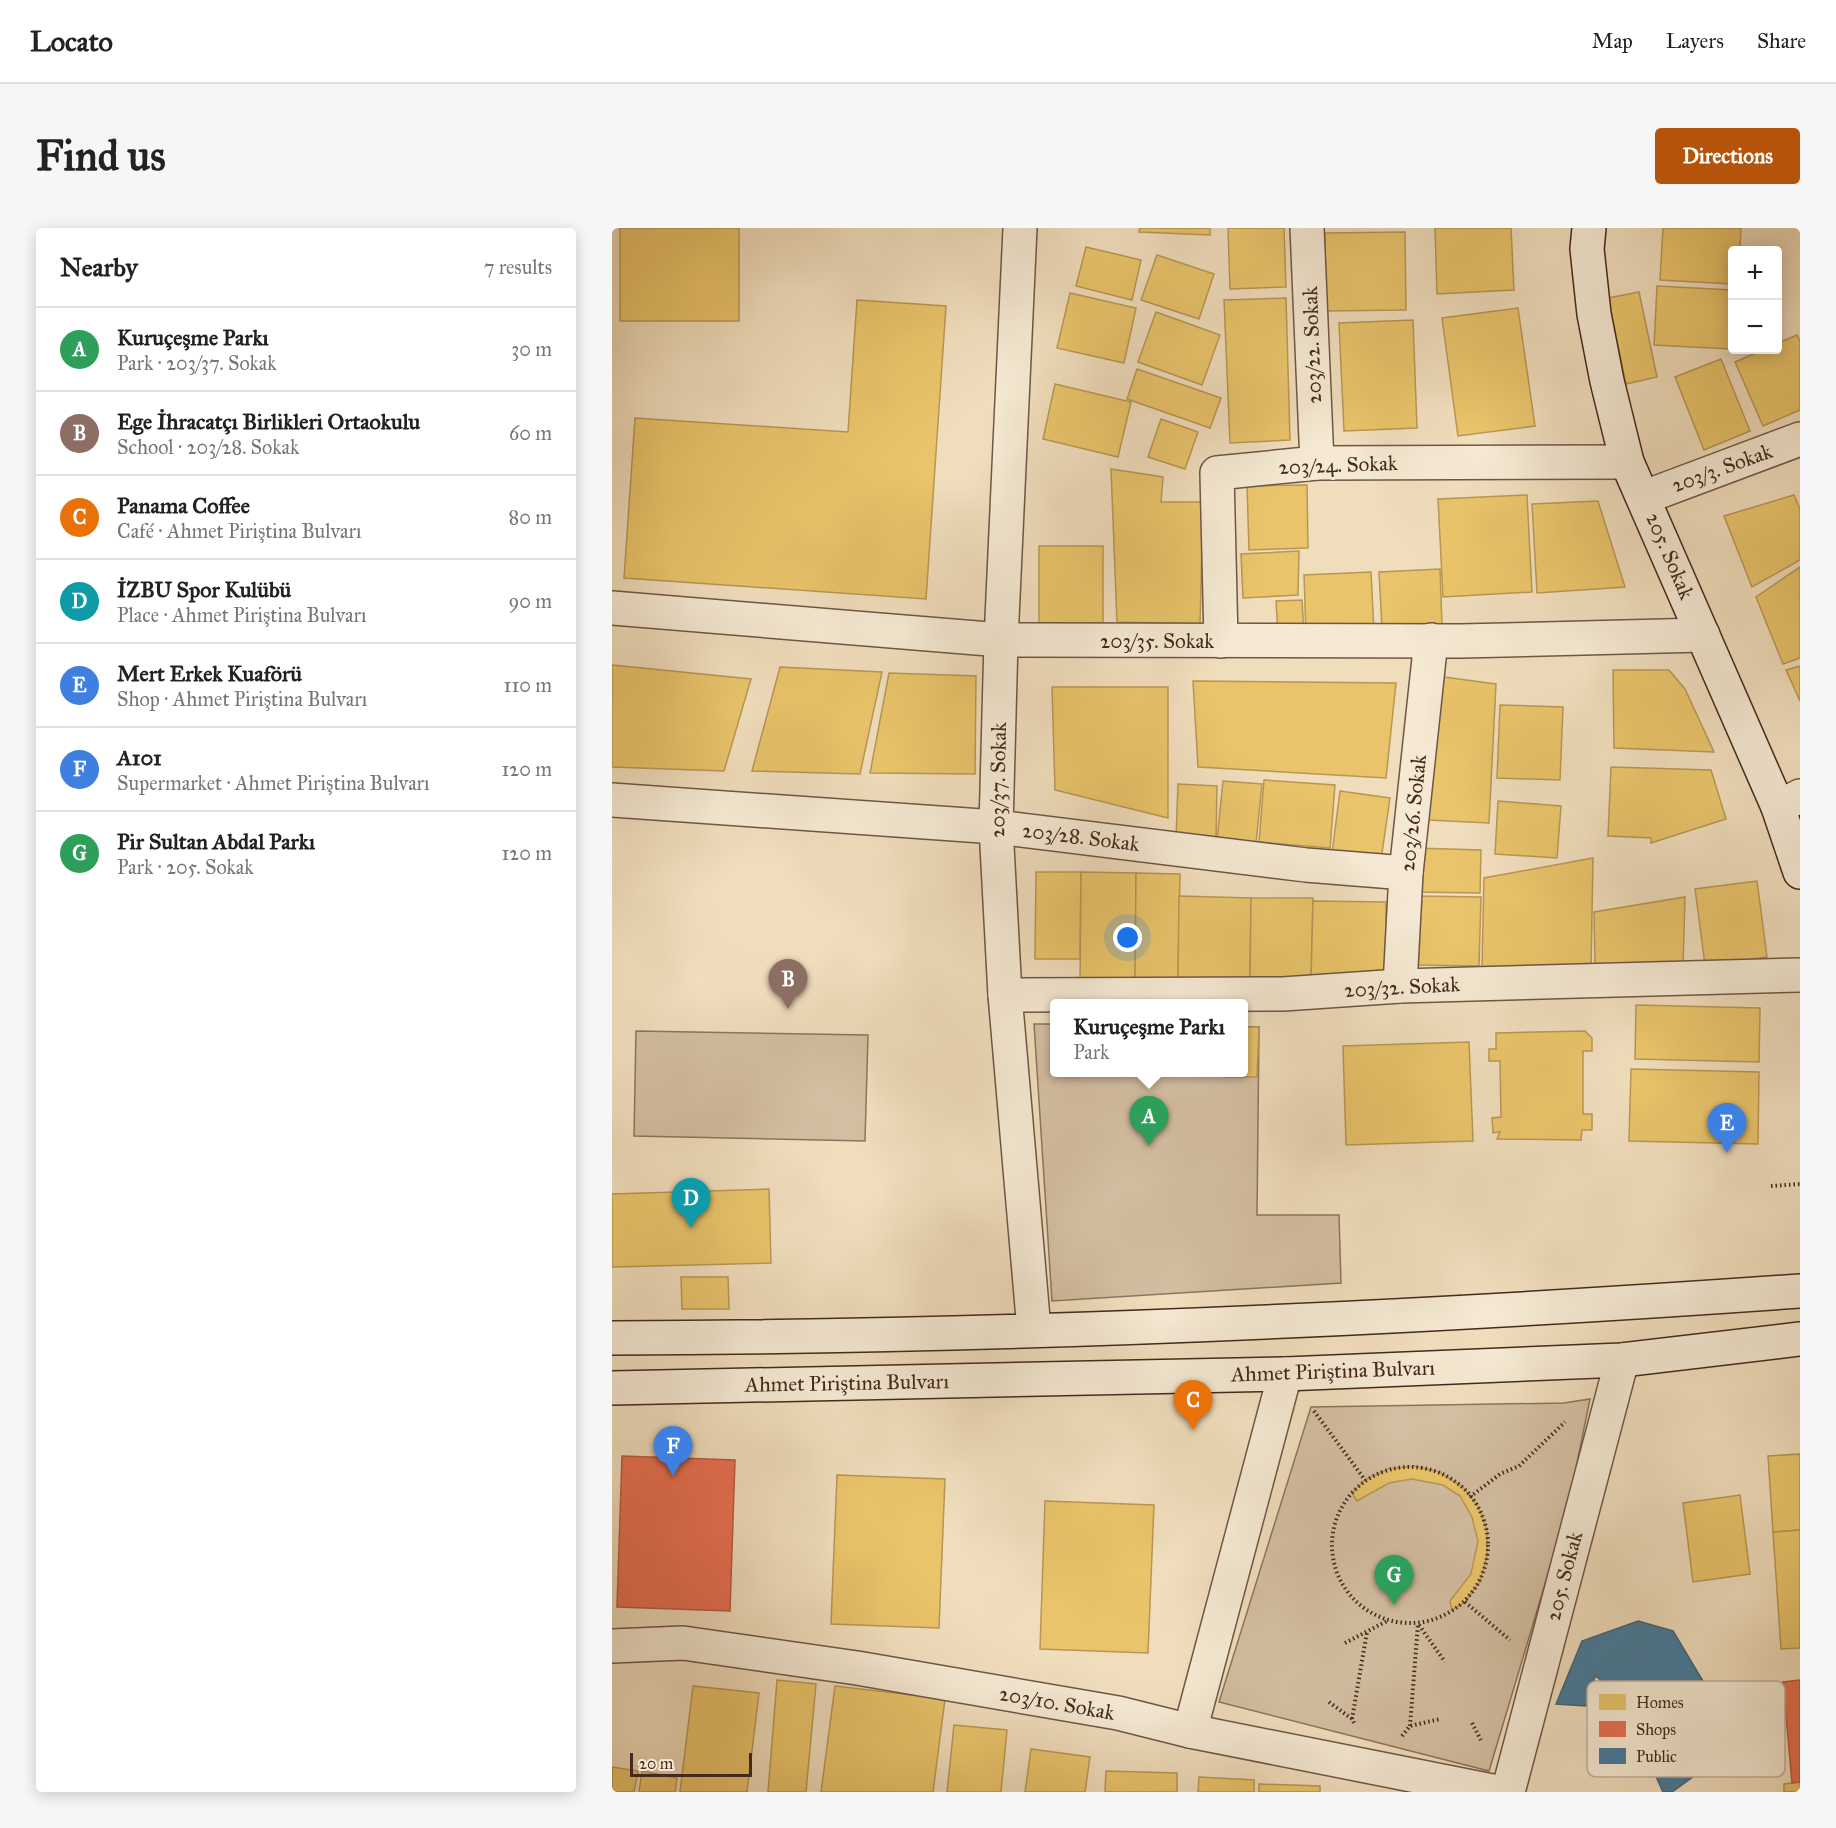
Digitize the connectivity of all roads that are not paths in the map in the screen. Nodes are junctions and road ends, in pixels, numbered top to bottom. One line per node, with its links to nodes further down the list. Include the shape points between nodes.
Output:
1 (1020, 228): 10 (street, 203/37. Sokak)
2 (1307, 228): 6 (street, 203/22. Sokak)
3 (1589, 228): 5 (street, 205. Sokak, via 1587,249 1594,314)
4 (1800, 439): 7 (street, 203/3. Sokak)
5 (1627, 462): 6 (street, 203/24. Sokak); 7 (street, 205. Sokak)
6 (1317, 463): 12 (street, 203/24. Sokak, via 1218,473)
7 (1645, 497): 9 (street, 205. Sokak)
8 (612, 608): 10 (street, 203/35. Sokak)
9 (1703, 635): 11 (street, 203/35. Sokak); 14 (street, 205. Sokak)
10 (1000, 640): 12 (street, 203/35. Sokak); 15 (street, 203/37. Sokak)
11 (1431, 640): 12 (street, 203/35. Sokak); 17 (street, 203/26. Sokak)
12 (1221, 641)
13 (612, 800): 15 (street, 203/28. Sokak)
14 (1789, 801): 16 (street, 205. Sokak)
15 (996, 827): 17 (street, 203/28. Sokak, via 1306,865); 20 (street, 203/37. Sokak)
16 (1800, 872)
17 (1406, 873): 19 (street, 203/26. Sokak)
18 (1800, 975): 19 (street, 203/32. Sokak)
19 (1400, 986): 20 (street, 203/32. Sokak, via 1283,994)
20 (1005, 995): 22 (street, 203/37. Sokak)
21 (1800, 1291): 22 (street, via 1343,1320)
22 (1034, 1330): 23 (street)
23 (612, 1338)
24 (1800, 1339): 25 (street, Ahmet Piriştina Bulvarı)
25 (1622, 1360): 26 (street, Ahmet Piriştina Bulvarı); 31 (street, 205. Sokak)
26 (1285, 1374): 27 (street, Ahmet Piriştina Bulvarı); 29 (street)
27 (612, 1388)
28 (612, 1646): 29 (street, 203/10. Sokak, via 683,1643 857,1668 1118,1713)
29 (1190, 1731): 30 (street, 203/10. Sokak)
30 (1497, 1792)
31 (1508, 1792)

